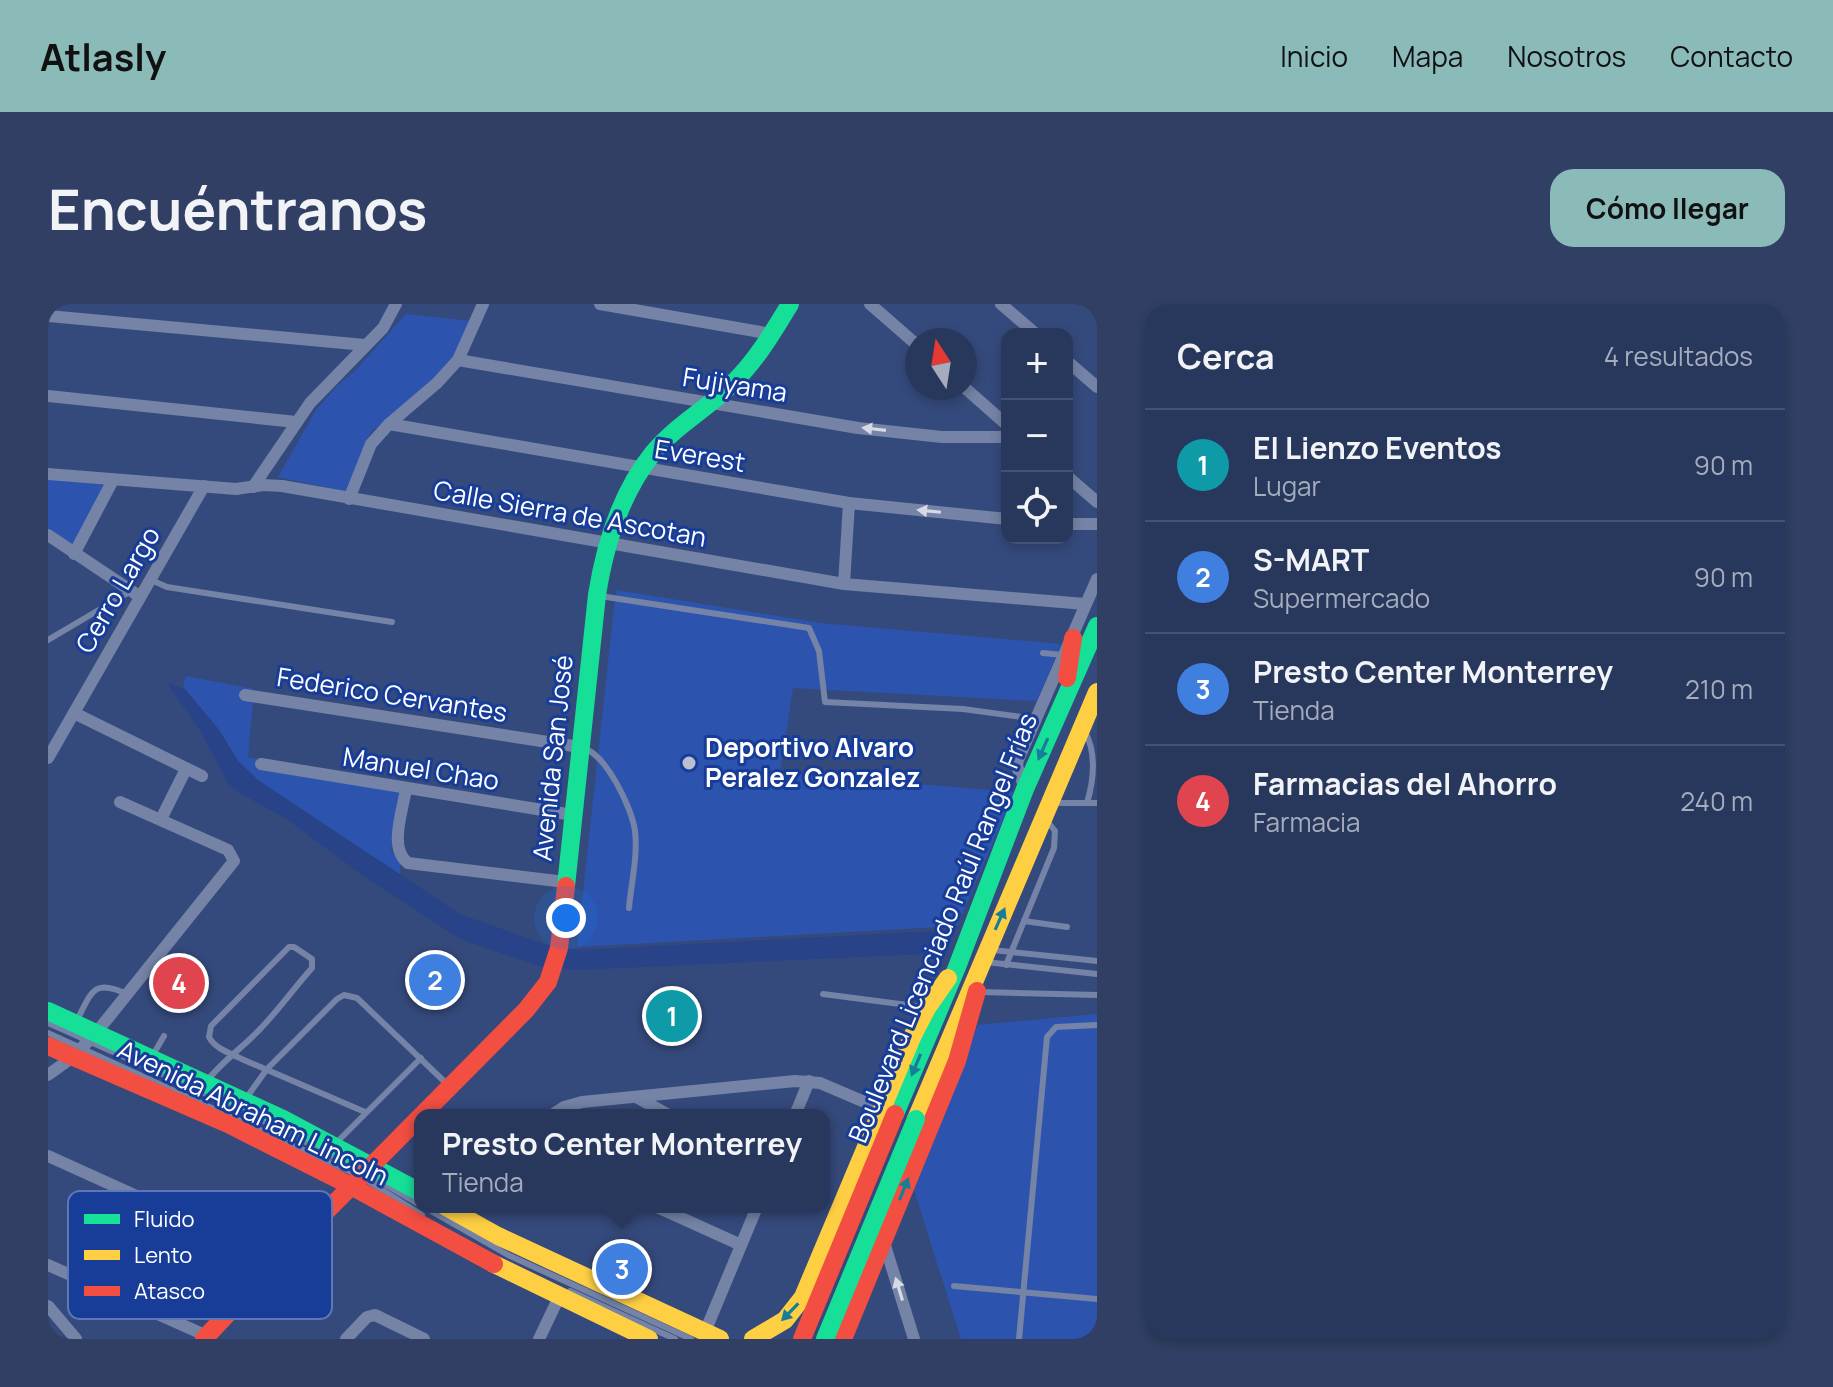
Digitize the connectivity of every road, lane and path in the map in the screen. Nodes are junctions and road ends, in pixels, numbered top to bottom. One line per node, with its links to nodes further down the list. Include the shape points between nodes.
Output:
1 (396, 304): 11 (street, via 383,328)
2 (483, 304): 12 (street)
3 (600, 304): 9 (street)
4 (790, 304): 9 (main road, Avenida San José)
5 (870, 304): 10 (street)
6 (1001, 304): 8 (street)
7 (48, 316): 11 (street)
8 (1029, 328)
9 (772, 334): 17 (main road, Avenida San José, via 742,374)
10 (905, 335)
11 (365, 345): 19 (street)
12 (458, 360): 17 (street, Fujiyama); 20 (street)
13 (1073, 366): 14 (street)
14 (1097, 387)
15 (48, 396): 19 (street)
16 (977, 399): 18 (street)
17 (709, 404): 21 (street, Fujiyama, one-way to 17, via 858,428); 22 (main road, Avenida San José, via 672,433)
18 (1001, 420)
19 (296, 422): 27 (street)
20 (389, 424): 22 (street, Everest); 28 (street, via 371,444)
21 (1001, 437)
22 (641, 468): 30 (street, Everest); 35 (main road, Avenida San José)
23 (48, 474): 24 (street, Calle Sierra de Ascotan)
24 (113, 480): 26 (street, Calle Sierra de Ascotan); 36 (street)
25 (1073, 481): 29 (street)
26 (204, 486): 27 (street, Calle Sierra de Ascotan); 37 (street, Cerro Largo)
27 (253, 487): 28 (street, Calle Sierra de Ascotan, via 282,486)
28 (349, 499): 35 (street, Calle Sierra de Ascotan)
29 (1097, 502)
30 (849, 503): 31 (street, Everest, one-way to 30); 39 (street)
31 (1001, 518)
32 (1073, 524): 33 (street)
33 (1097, 524)
34 (50, 539): 36 (street)
35 (605, 543): 39 (street, Calle Sierra de Ascotan); 41 (main road, Avenida San José)
36 (74, 554): 40 (street)
37 (149, 579): 40 (street, Cerro Largo); 43 (lane, via 167,587)
38 (1097, 579): 42 (street)
39 (844, 584): 42 (street, Calle Sierra de Ascotan)
40 (135, 594): 45 (lane); 51 (street, Cerro Largo)
41 (597, 595): 52 (lane, via 809,628 819,651 825,702 963,709); 54 (main road, Avenida San José)
42 (1085, 604): 46 (street)
43 (392, 622)
44 (1097, 626): 50 (main road, Boulevard Licenciado Raúl Rangel Frías)
45 (48, 640)
46 (1069, 646): 47 (lane); 50 (main road); 52 (street)
47 (1043, 653)
48 (1097, 692): 53 (main road, Boulevard Licenciado Raúl Rangel Frías)
49 (245, 695): 54 (street, Federico Cervantes)
50 (1064, 701): 60 (main road, Boulevard Licenciado Raúl Rangel Frías, one-way to 60)
51 (74, 713): 55 (street, Cerro Largo); 57 (street)
52 (1036, 719): 60 (street, via 1017,766)
53 (1082, 727): 62 (lane, via 1094,752); 64 (main road, Boulevard Licenciado Raúl Rangel Frías)
54 (580, 747): 65 (main road, Avenida San José); 68 (lane, via 592,750 606,764 635,827)
55 (48, 758)
56 (261, 764): 59 (street, Manuel Chao)
57 (186, 769): 58 (street); 66 (street)
58 (202, 776)
59 (406, 789): 65 (street, Manuel Chao); 67 (street, via 398,845 408,863)
60 (1025, 789): 75 (main road, Boulevard Licenciado Raúl Rangel Frías)
61 (120, 802): 66 (street)
62 (1087, 803): 63 (lane); 64 (lane)
63 (1097, 803)
64 (1048, 811): 69 (lane, via 1054,848); 72 (main road, Boulevard Licenciado Raúl Rangel Frías, one-way to 64)
65 (573, 815): 67 (main road, Avenida San José)
66 (161, 819): 78 (street, via 234,856)
67 (565, 882): 97 (main road, Avenida San José, via 559,948 548,982)
68 (629, 908)
69 (1024, 921): 70 (lane); 71 (lane)
70 (1067, 927)
71 (1011, 952): 72 (lane); 73 (lane); 74 (lane)
72 (982, 960): 74 (lane); 77 (main road); 144 (main road, Boulevard Licenciado Raúl Rangel Frías, bridge)
73 (1097, 961)
74 (1006, 965): 76 (lane)
75 (957, 967): 81 (main road); 105 (main road, Boulevard Licenciado Raúl Rangel Frías, one-way to 105)
76 (1097, 974)
77 (977, 992): 80 (lane); 124 (main road, one-way to 77, via 957,1061)
78 (127, 994): 84 (lane, via 100,986); 88 (street)
79 (823, 994): 81 (lane)
80 (1097, 995)
81 (927, 1008): 105 (main road)
82 (48, 1011): 84 (main road)
83 (48, 1023): 88 (lane)
84 (75, 1024): 88 (main road)
85 (1097, 1025): 128 (lane, via 1056,1027 1047,1037)
86 (48, 1033): 88 (lane)
87 (164, 1036): 91 (lane)
88 (85, 1045): 89 (main road, Avenida Abraham Lincoln); 91 (main road); 94 (street); 109 (main road, Avenida Abraham Lincoln, via 228,1124)
89 (48, 1046)
90 (234, 1055): 90 (lane, via 312,968 312,959 299,948 289,947 211,1026 211,1042); 93 (lane); 96 (lane)
91 (151, 1058): 96 (main road)
92 (421, 1058): 93 (lane, via 357,998 344,995); 97 (lane); 104 (lane)
93 (267, 1069): 99 (lane); 104 (lane)
94 (48, 1075)
95 (809, 1081): 98 (street); 103 (street); 105 (street)
96 (206, 1082): 99 (main road)
97 (449, 1085): 100 (main road, Avenida San José)
98 (636, 1097): 101 (street); 102 (street)
99 (245, 1100): 107 (main road)
100 (426, 1109)
101 (563, 1109)
102 (658, 1109)
103 (797, 1109)
104 (365, 1112): 107 (lane)
105 (888, 1112): 122 (main road); 143 (main road, Boulevard Licenciado Raúl Rangel Frías, bridge)
106 (414, 1121): 109 (main road, Avenida San José)
107 (335, 1144): 109 (main road)
108 (48, 1156): 111 (street)
109 (362, 1174): 110 (main road); 112 (lane); 113 (main road, Avenida San José); 114 (lane); 115 (main road, Avenida Abraham Lincoln)
110 (414, 1190)
111 (125, 1191)
112 (414, 1202)
113 (332, 1205)
114 (414, 1209)
115 (414, 1210)
116 (418, 1213): 129 (main road, Avenida Abraham Lincoln, via 489,1262)
117 (419, 1213): 141 (lane, via 506,1262)
118 (434, 1213): 134 (lane, via 508,1255)
119 (464, 1213): 134 (main road, via 498,1236)
120 (670, 1213): 123 (street)
121 (754, 1213): 123 (street)
122 (832, 1228): 124 (main road, via 859,1221 875,1229); 124 (main road, via 832,1244 848,1255 868,1256); 142 (main road, one-way to 142, via 803,1297 785,1320)
123 (741, 1245): 134 (street)
124 (881, 1245): 145 (main road); 146 (street, one-way to 124)
125 (48, 1265): 126 (street)
126 (68, 1274)
127 (954, 1286): 128 (lane)
128 (1022, 1293): 130 (lane); 147 (lane)
129 (560, 1295): 139 (street); 140 (main road, Avenida Abraham Lincoln)
130 (1097, 1299)
131 (48, 1306): 136 (street)
132 (165, 1319): 135 (street)
133 (224, 1319): 135 (main road, Avenida San José)
134 (705, 1337)
135 (206, 1338)
136 (76, 1339)
137 (346, 1339): 138 (street, via 375,1315)
138 (424, 1339)
139 (539, 1339)
140 (649, 1339)
141 (675, 1339)
142 (753, 1339)
143 (802, 1339)
144 (825, 1339)
145 (843, 1339)
146 (914, 1339)
147 (1019, 1339)

